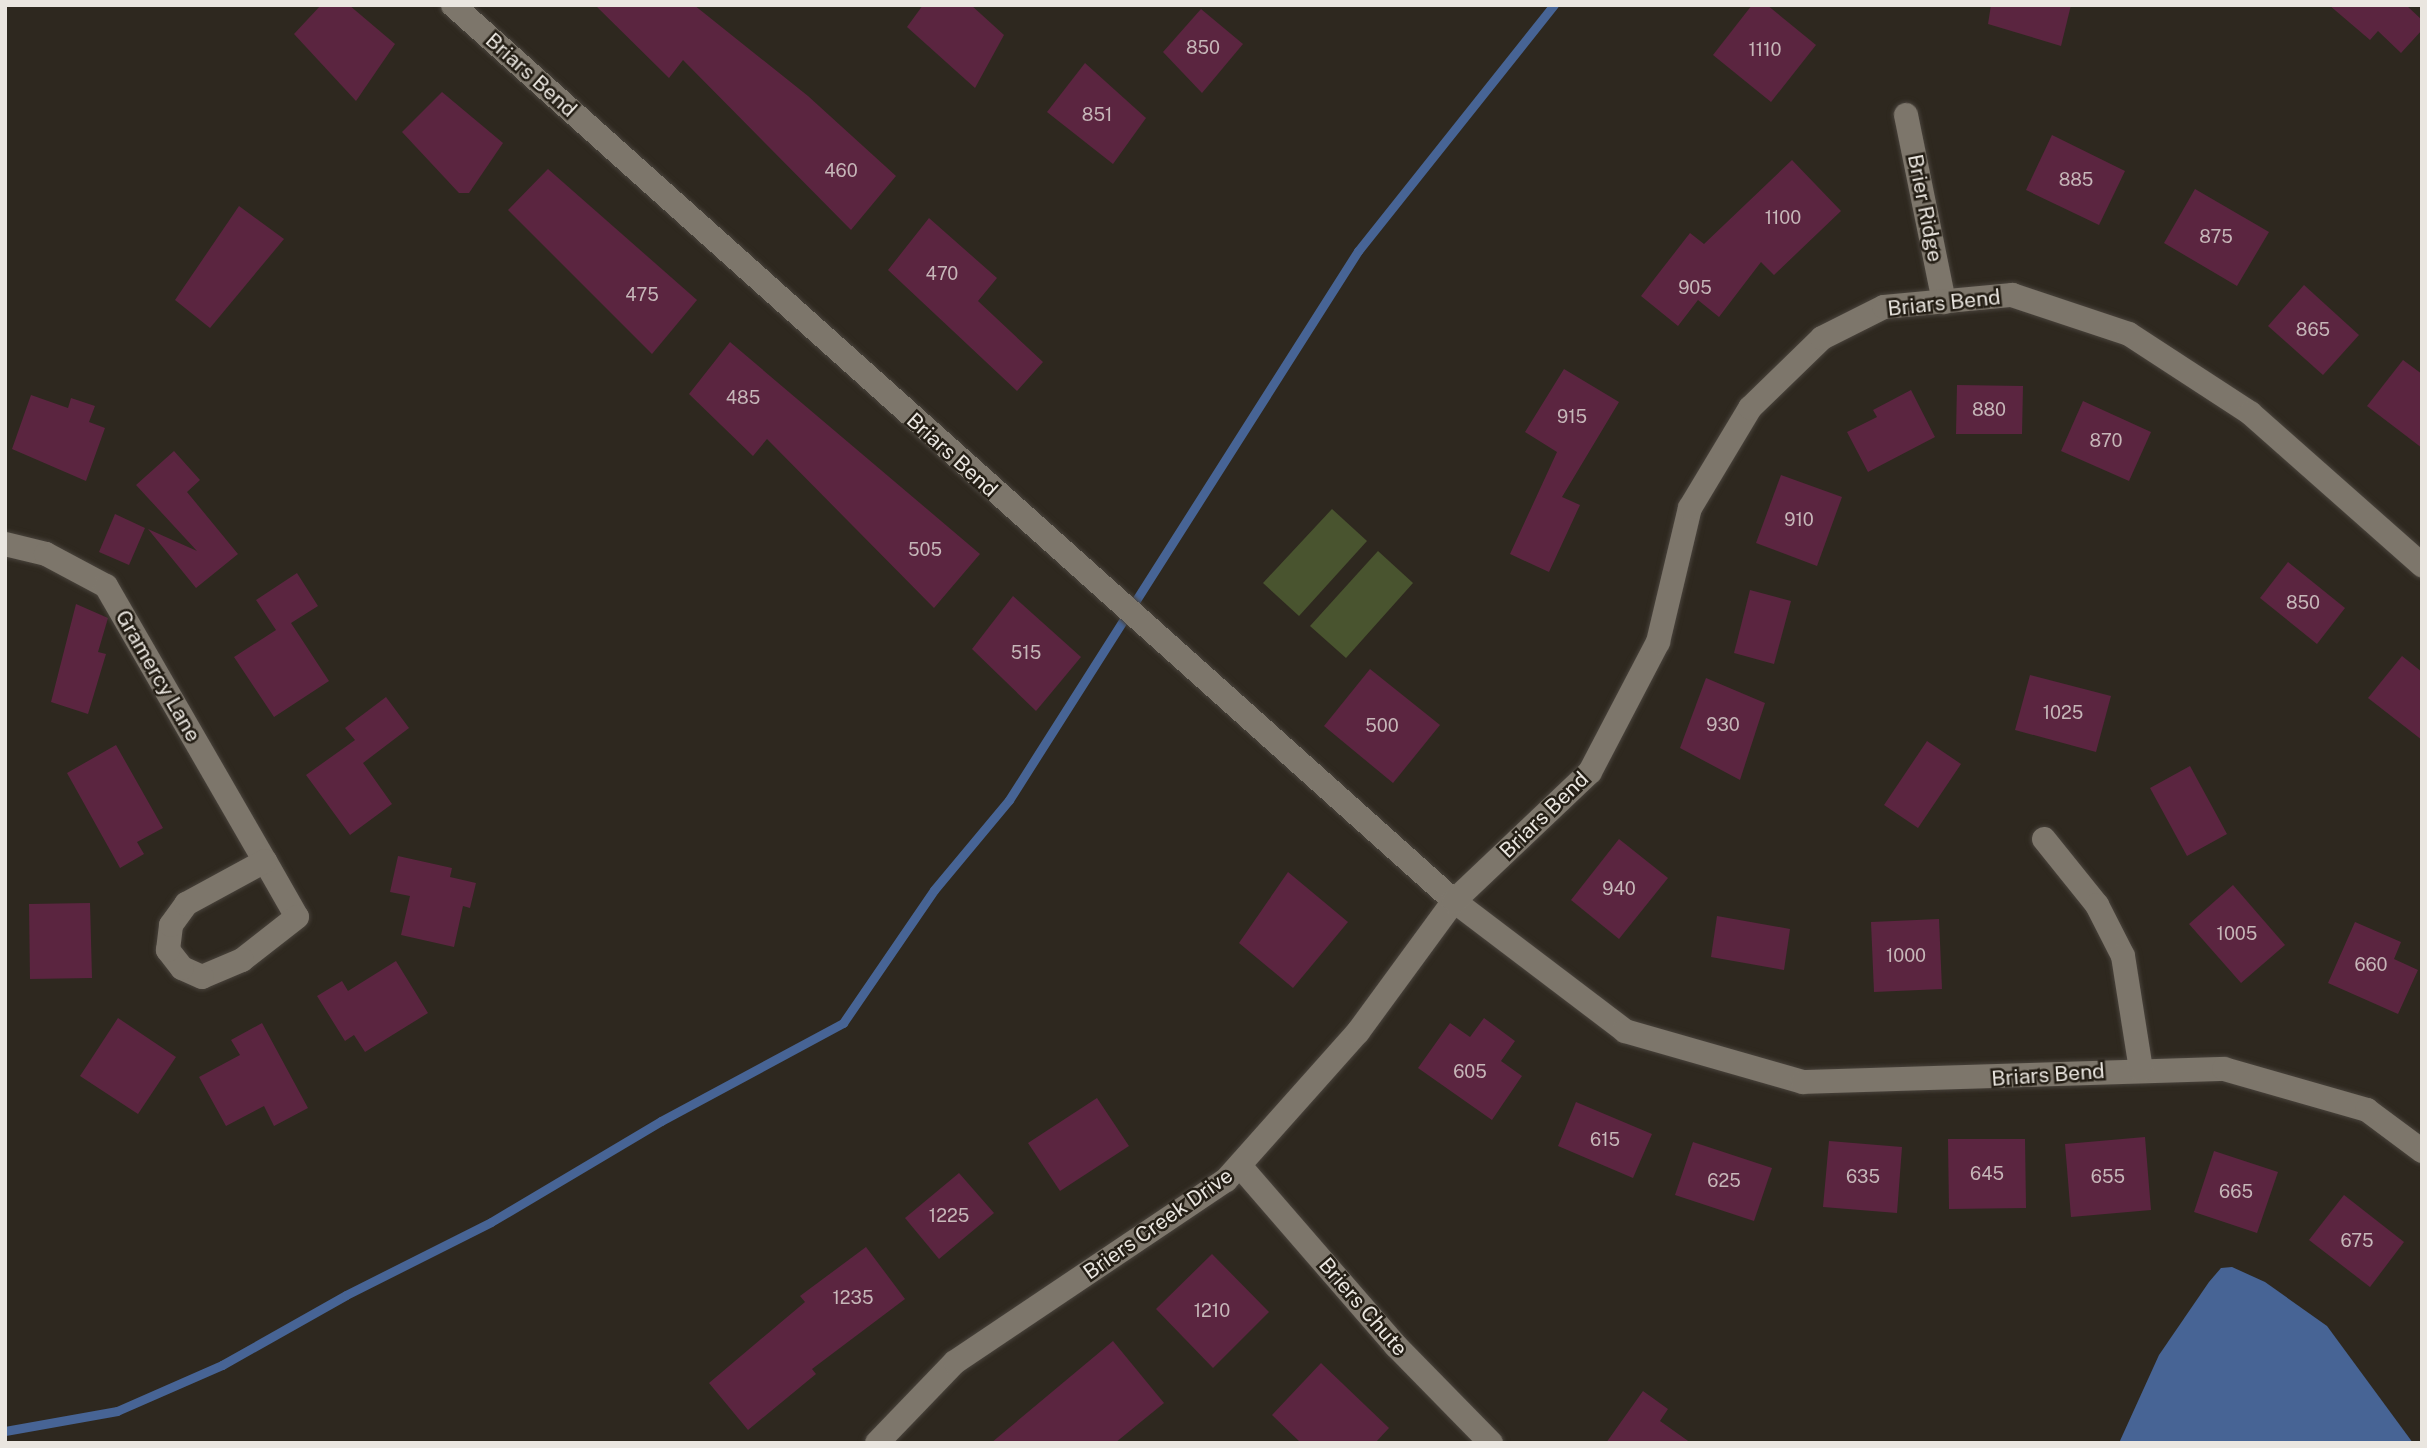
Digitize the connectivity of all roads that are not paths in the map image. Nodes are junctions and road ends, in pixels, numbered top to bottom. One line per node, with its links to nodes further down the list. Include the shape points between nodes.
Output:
1 (453, 5): 8 (street, Briars Bend)
2 (1906, 115): 3 (street, Brier Ridge)
3 (1944, 302): 5 (street, Briars Bend, via 2012,295 2129,334 2250,413); 8 (street, Briars Bend, via 1884,307 1822,338 1750,408 1690,508 1658,642 1590,772)
4 (5, 544): 7 (street, Gramercy Lane, via 46,554 106,586)
5 (2422, 565)
6 (2044, 839): 9 (street, via 2097,905 2123,956)
7 (265, 861): 7 (street, Gramercy Lane, via 297,917 242,960 202,977 182,968 169,950 171,925 186,905)
8 (1454, 901): 9 (street, Briars Bend, via 1625,1031 1802,1082); 11 (street, Briers Creek Drive, via 1358,1032)
9 (2141, 1070): 10 (street, Briars Bend, via 2224,1069 2367,1110)
10 (2422, 1151)
11 (1240, 1166): 12 (street, Briers Creek Drive, via 955,1362); 13 (street, Briers Chute, via 1396,1346)
12 (877, 1443)
13 (1491, 1443)

